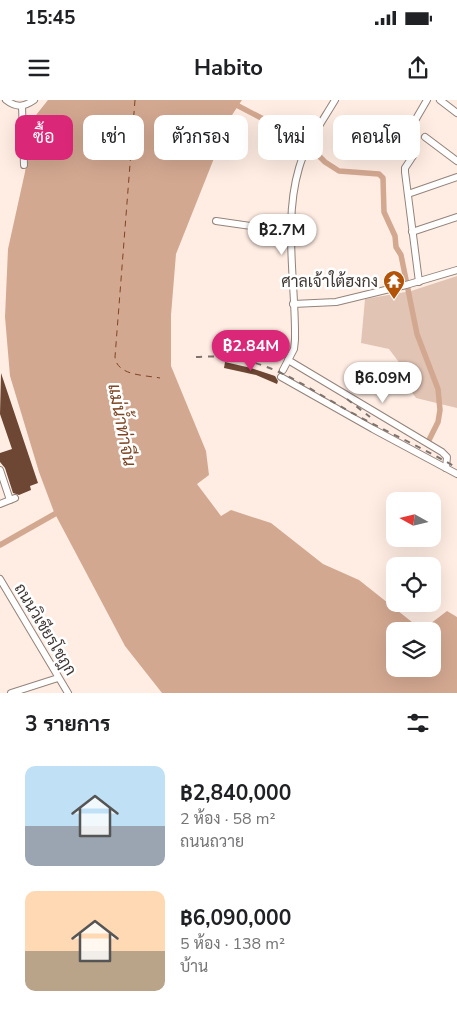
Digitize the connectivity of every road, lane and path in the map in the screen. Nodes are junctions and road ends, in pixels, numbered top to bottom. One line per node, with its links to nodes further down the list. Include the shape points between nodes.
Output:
1 (6, 100): 6 (street, via 12,105)
2 (34, 100): 6 (street)
3 (335, 100): 17 (street, via 299,167)
4 (427, 100): 8 (street)
5 (440, 100): 7 (street)
6 (22, 106): 12 (street)
7 (457, 114)
8 (418, 115)
9 (425, 136): 11 (street)
10 (410, 160): 14 (street, via 405,168)
11 (457, 161)
12 (24, 164)
13 (457, 177): 14 (street)
14 (408, 194): 18 (street)
15 (457, 217): 18 (street)
16 (216, 220): 17 (street)
17 (292, 232): 21 (street)
18 (412, 232): 20 (street)
19 (457, 270): 20 (street)
20 (419, 282): 21 (street, via 336,302)
21 (293, 304): 22 (street, via 294,349)
22 (288, 360): 23 (street, via 442,452 447,457); 23 (street, via 282,373 373,429)
23 (446, 468): 25 (street)
24 (0, 470): 26 (street, via 12,499)
25 (457, 474)
26 (0, 504)
27 (1, 582): 28 (street, ถนนวิเชียรโชฎก)
28 (58, 678): 29 (street); 30 (street, ถนนวิเชียรโชฎก)
29 (11, 693)
30 (68, 693)

